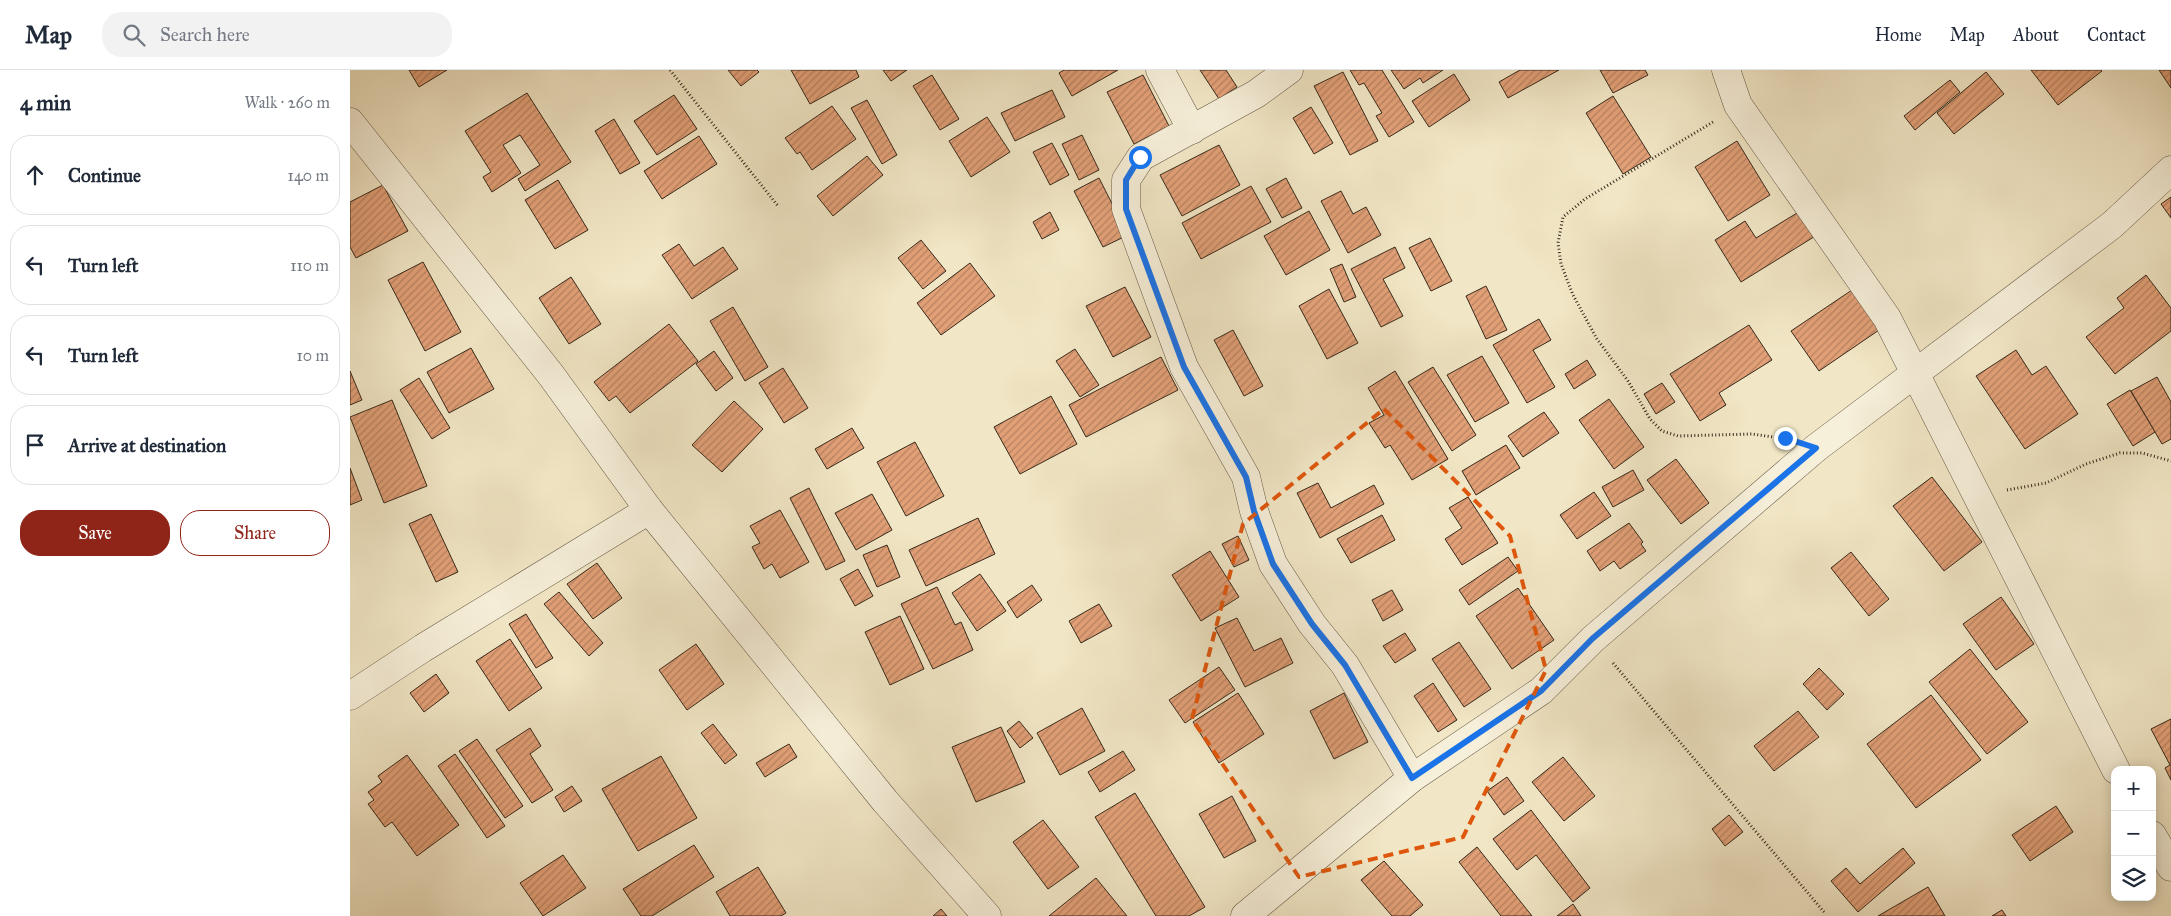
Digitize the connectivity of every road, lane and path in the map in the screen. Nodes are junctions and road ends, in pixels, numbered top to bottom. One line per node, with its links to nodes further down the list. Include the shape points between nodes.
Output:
1 (670, 70): 9 (path)
2 (1160, 70): 7 (street)
3 (1289, 70): 7 (street, via 1256,94)
4 (1726, 70): 5 (street)
5 (1738, 105): 10 (street, via 1887,318); 11 (path, via 1691,137 1584,199 1563,217 1558,243 1561,264 1573,295 1597,339 1628,381 1650,419 1662,431 1678,436 1752,434 1785,438)
6 (350, 122): 14 (street, via 551,375)
7 (1192, 130): 18 (street, via 1140,157 1126,180 1126,209 1184,367 1246,477 1273,564 1312,624 1345,665)
8 (2171, 170): 10 (street, via 2112,225)
9 (778, 206)
10 (1915, 374): 11 (street); 13 (street)
11 (1816, 448): 15 (street)
12 (2171, 461): 13 (path, via 2142,453 2120,453 2086,464 2046,483)
13 (1977, 494): 17 (street)
14 (649, 510): 16 (street); 22 (street, via 886,801)
15 (1592, 639): 18 (street, via 1541,691); 21 (path)
16 (350, 696)
17 (2114, 766)
18 (1412, 778): 23 (street)
19 (2156, 842): 20 (street)
20 (2171, 867)
21 (1824, 912)
22 (987, 916)
23 (1245, 916)

